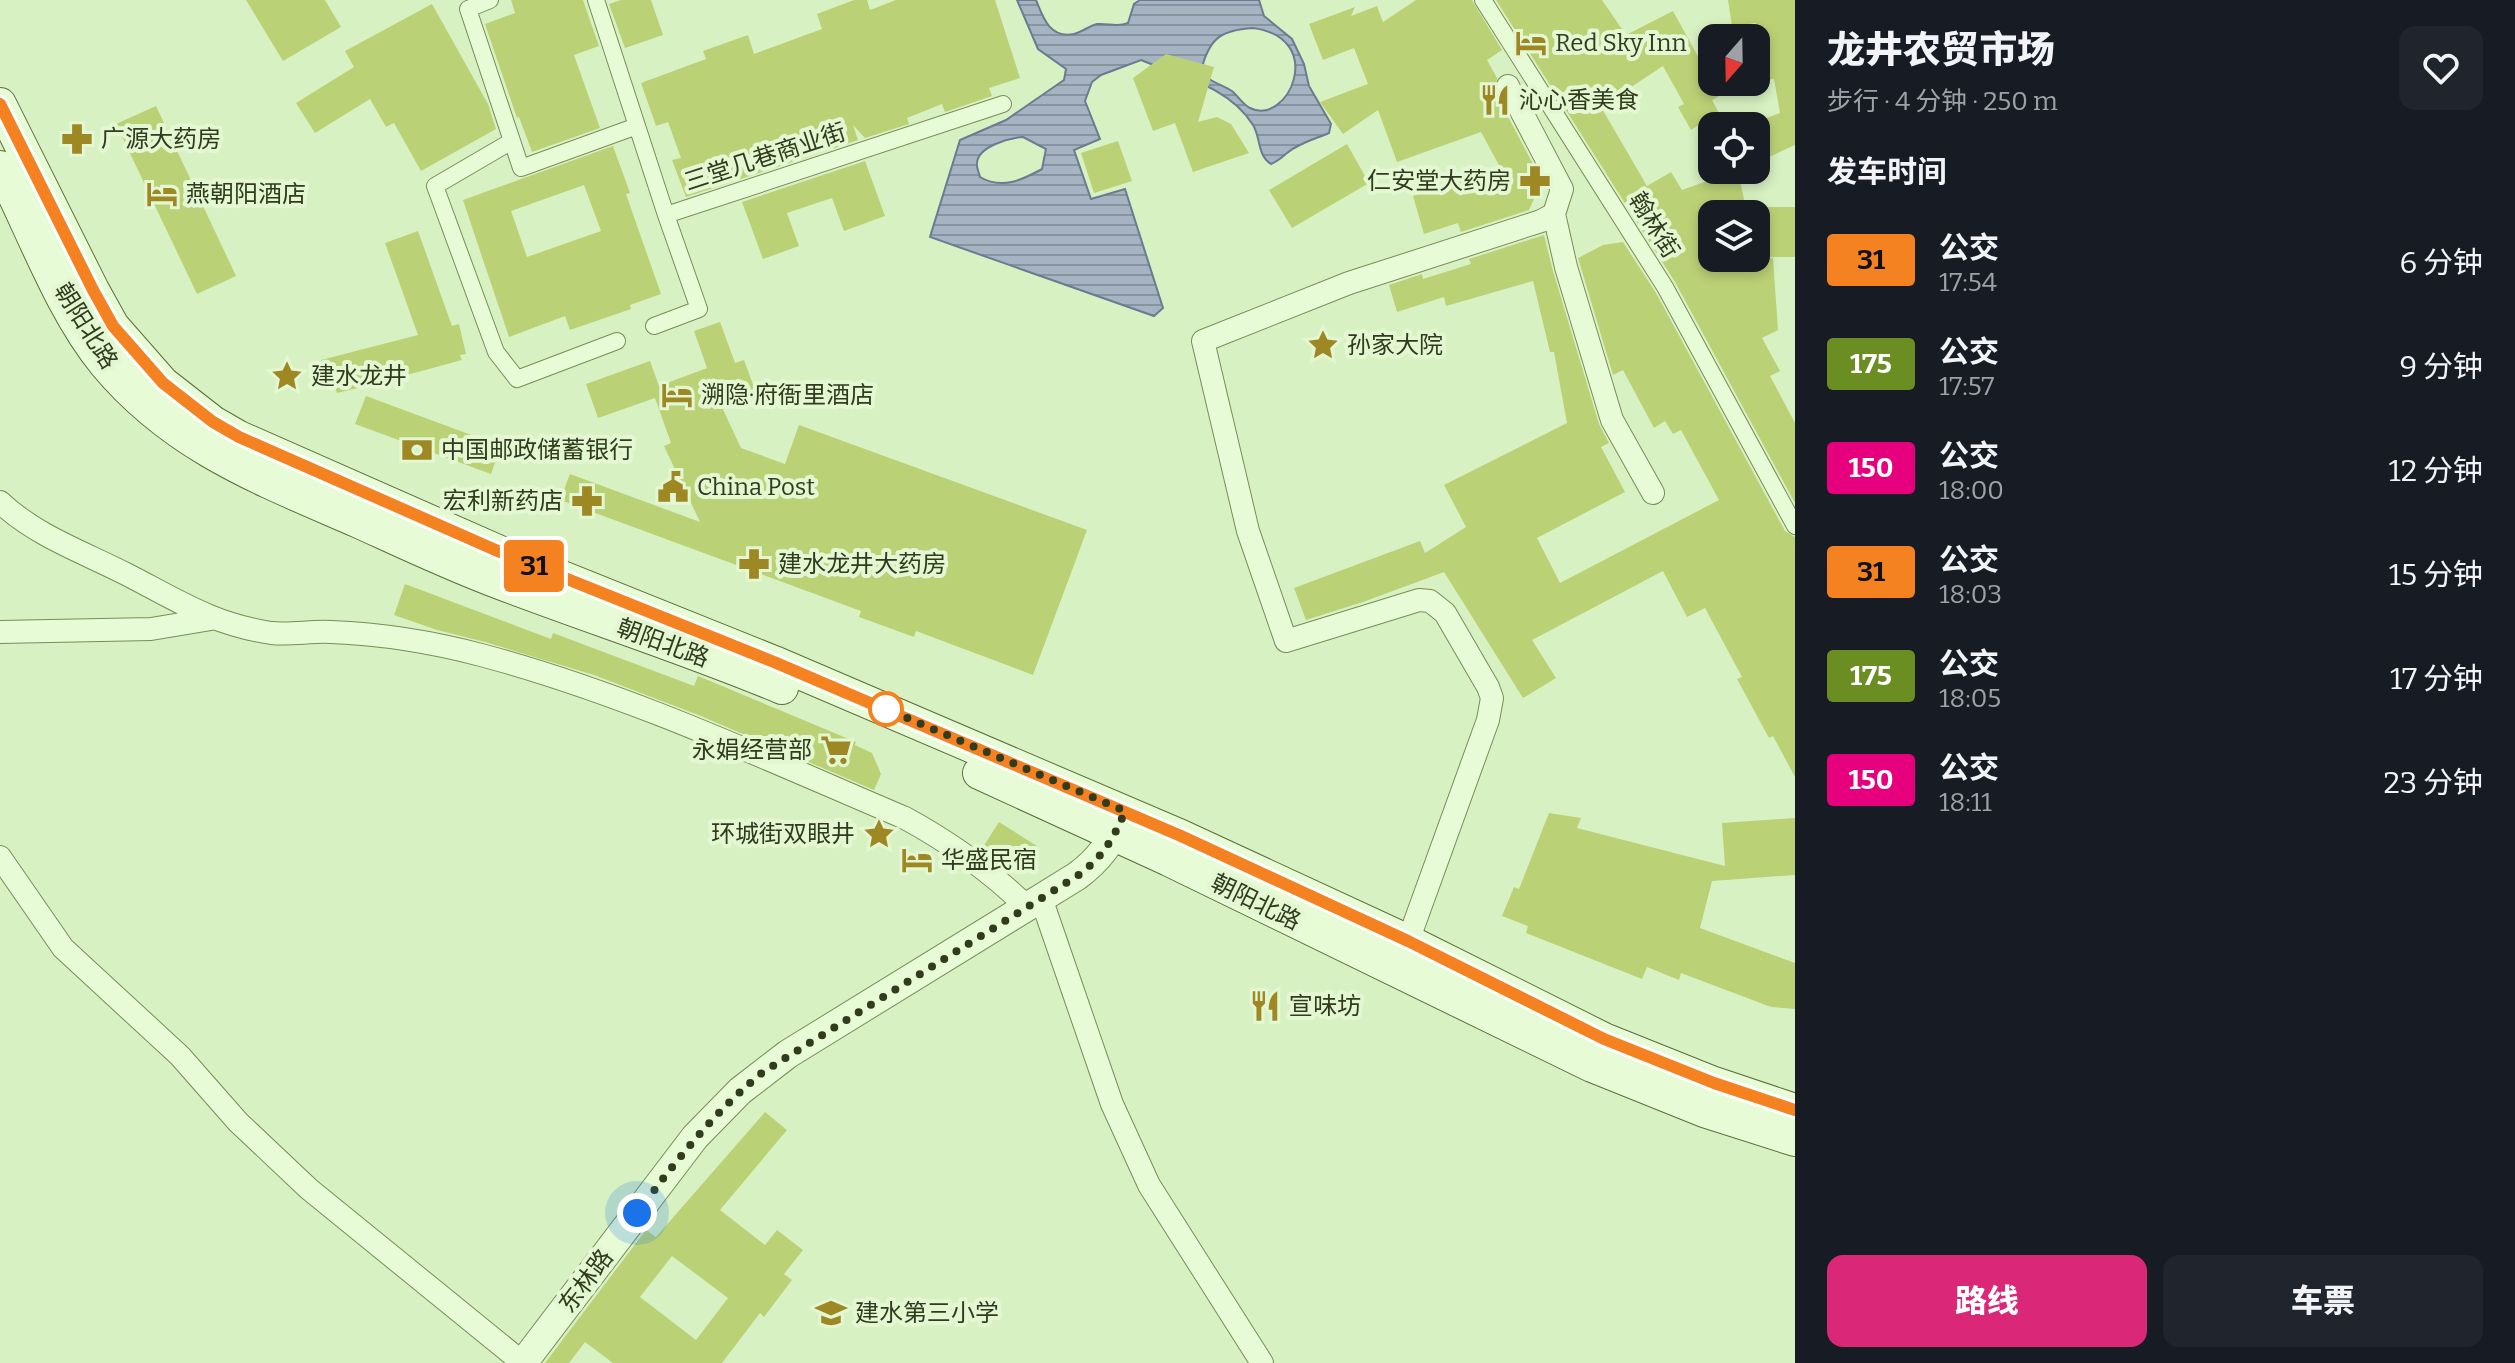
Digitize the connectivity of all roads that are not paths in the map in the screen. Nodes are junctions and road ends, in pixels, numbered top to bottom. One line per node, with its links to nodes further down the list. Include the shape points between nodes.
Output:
1 (490, 0): 8 (street, via 468,9)
2 (596, 0): 7 (street, 三堂几巷商业街)
3 (1483, 0): 16 (street, 翰林街, via 1665,287)
4 (1508, 86): 10 (street, via 1562,189)
5 (0, 104): 19 (main road, 朝阳北路, via 113,326 163,383 213,422 267,451 500,552 774,662)
6 (1003, 104): 11 (street, 三堂几巷商业街)
7 (637, 126): 8 (street, via 521,168); 11 (street, 三堂几巷商业街)
8 (512, 141): 13 (street, via 435,186 496,352 517,379)
9 (0, 167): 19 (main road, 朝阳北路, via 89,342 143,404 197,446 255,477 489,579 767,682 996,780)
10 (1554, 214): 14 (street, via 1612,420); 22 (street, via 1349,283 1203,341 1248,531 1286,641 1430,601 1445,613 1492,698)
11 (666, 215): 12 (street, via 699,309)
12 (654, 326)
13 (617, 341)
14 (1653, 493)
15 (0, 502): 17 (street, via 49,537)
16 (1795, 526)
17 (211, 619): 18 (street, via 151,629); 21 (street, via 274,633 359,633 436,644 618,697 905,818)
18 (0, 632)
19 (1120, 823): 21 (street, 东林路, via 1092,865); 22 (main road, 朝阳北路); 24 (main road, 朝阳北路, via 1592,1066)
20 (0, 857): 25 (street, via 63,948 180,1056 238,1122 309,1189)
21 (1034, 903): 25 (street, 东林路, via 788,1054 740,1091 695,1137); 26 (street, via 1134,1157)
22 (1408, 941): 23 (main road, 朝阳北路, via 1604,1039)
23 (1795, 1110)
24 (1795, 1140)
25 (523, 1363)
26 (1262, 1363)

